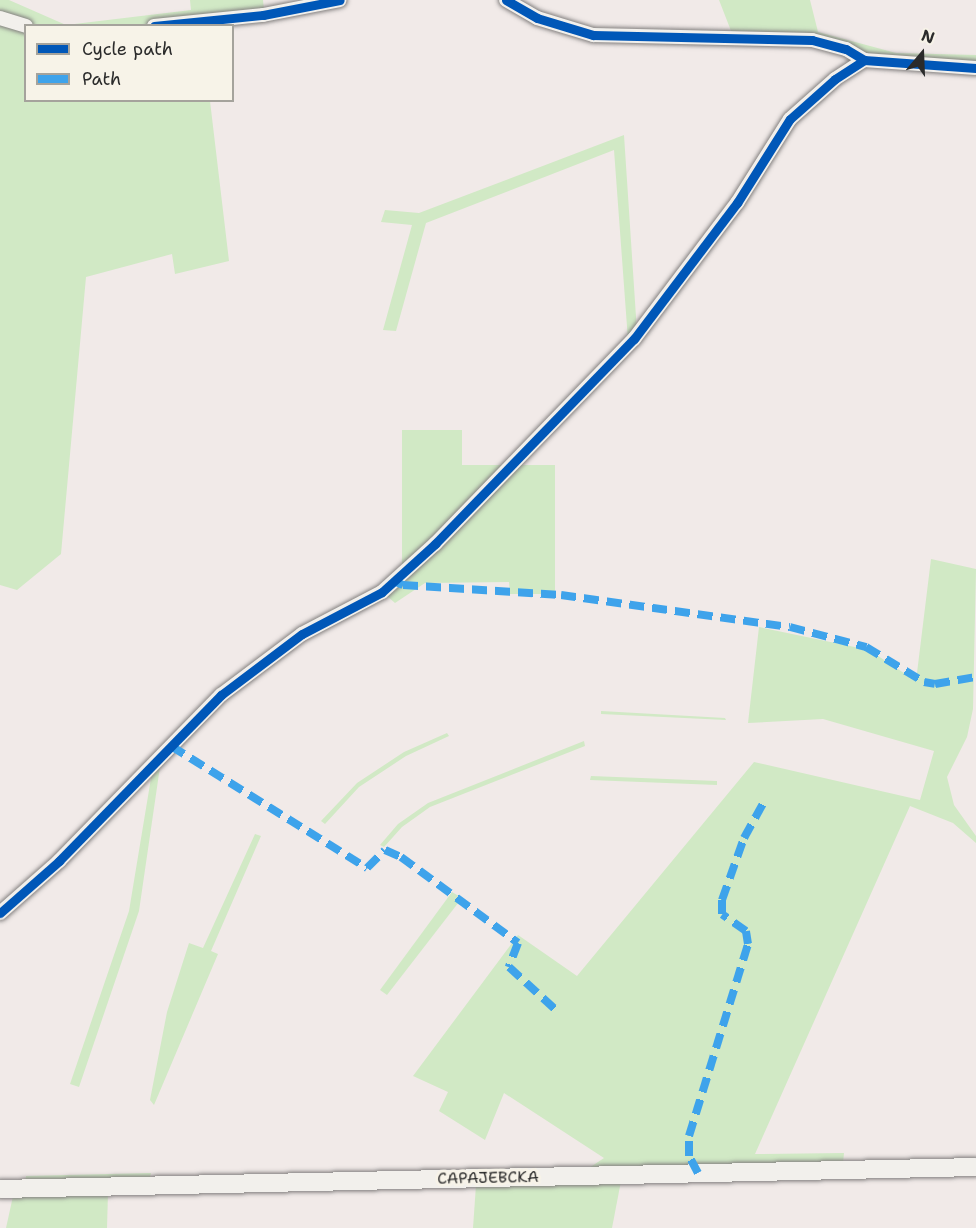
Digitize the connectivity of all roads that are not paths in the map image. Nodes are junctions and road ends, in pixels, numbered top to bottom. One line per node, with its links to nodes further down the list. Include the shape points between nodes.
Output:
1 (340, 0): 4 (street, via 263,15)
2 (506, 0): 6 (street, via 537,18 593,35 812,40 846,49)
3 (0, 18): 5 (street)
4 (173, 24)
5 (24, 25)
6 (864, 60): 7 (street); 8 (street, via 844,71 790,118 757,174 663,305 435,544 382,592 302,634 221,695 58,861)
7 (976, 68)
8 (0, 913)
9 (976, 1167): 10 (main road, САРАЈЕВСКА)
10 (0, 1189)

